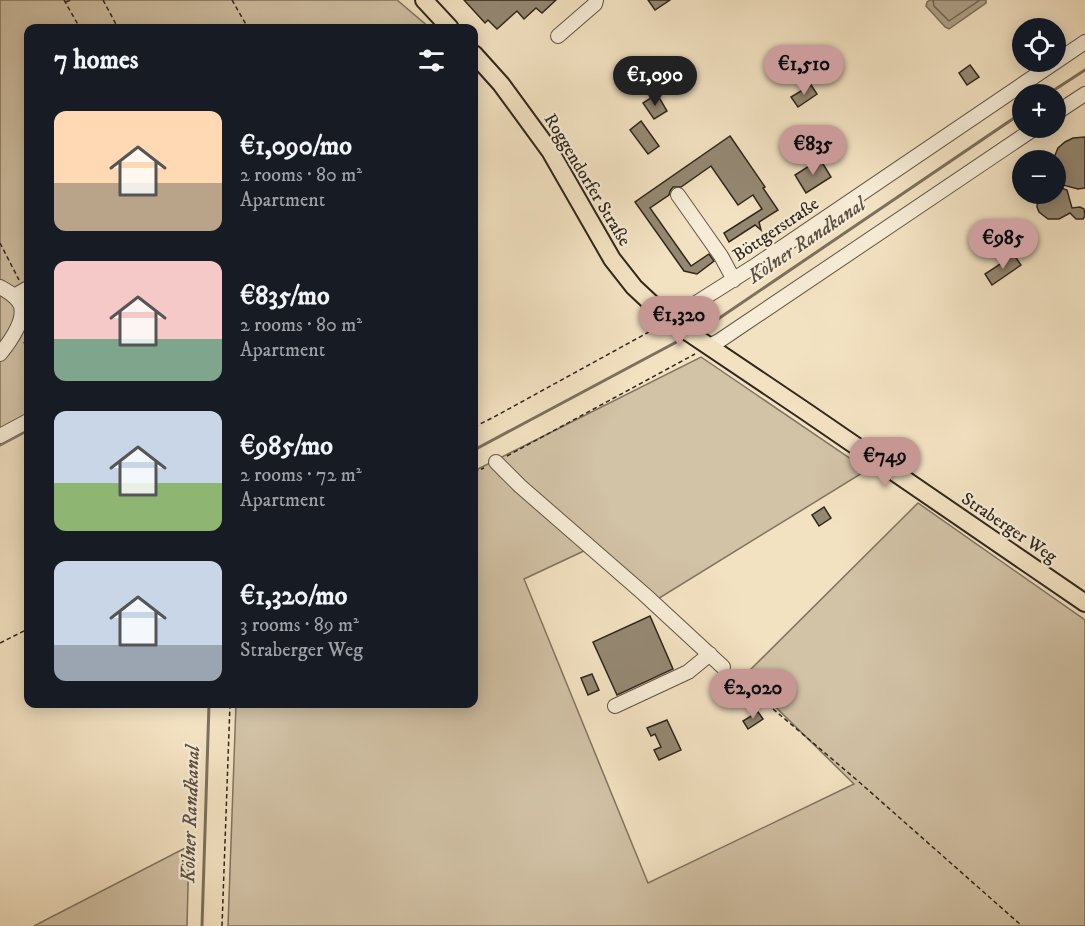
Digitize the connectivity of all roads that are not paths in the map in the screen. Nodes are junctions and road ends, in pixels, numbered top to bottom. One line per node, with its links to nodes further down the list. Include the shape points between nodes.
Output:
1 (424, 0): 3 (main road)
2 (596, 0): 4 (lane)
3 (446, 24)
4 (558, 36)
5 (1085, 42): 11 (lane, Böttgerstraße)
6 (478, 58): 14 (main road, Roggendorfer Straße, via 550,151 612,259 634,287)
7 (1085, 94): 8 (lane)
8 (1066, 106)
9 (1020, 138): 15 (lane, via 729,334)
10 (678, 195): 11 (lane)
11 (734, 280): 14 (lane, Böttgerstraße)
12 (0, 287): 13 (lane)
13 (22, 291): 16 (lane, via 21,315 14,336)
14 (669, 320): 15 (main road, Straberger Weg)
15 (706, 345): 20 (main road, Straberger Weg)
16 (0, 354)
17 (24, 423): 18 (lane)
18 (0, 436)
19 (496, 462): 21 (lane)
20 (1085, 603)
21 (710, 654): 22 (lane); 23 (lane, via 688,672)
22 (723, 667)
23 (615, 706)

